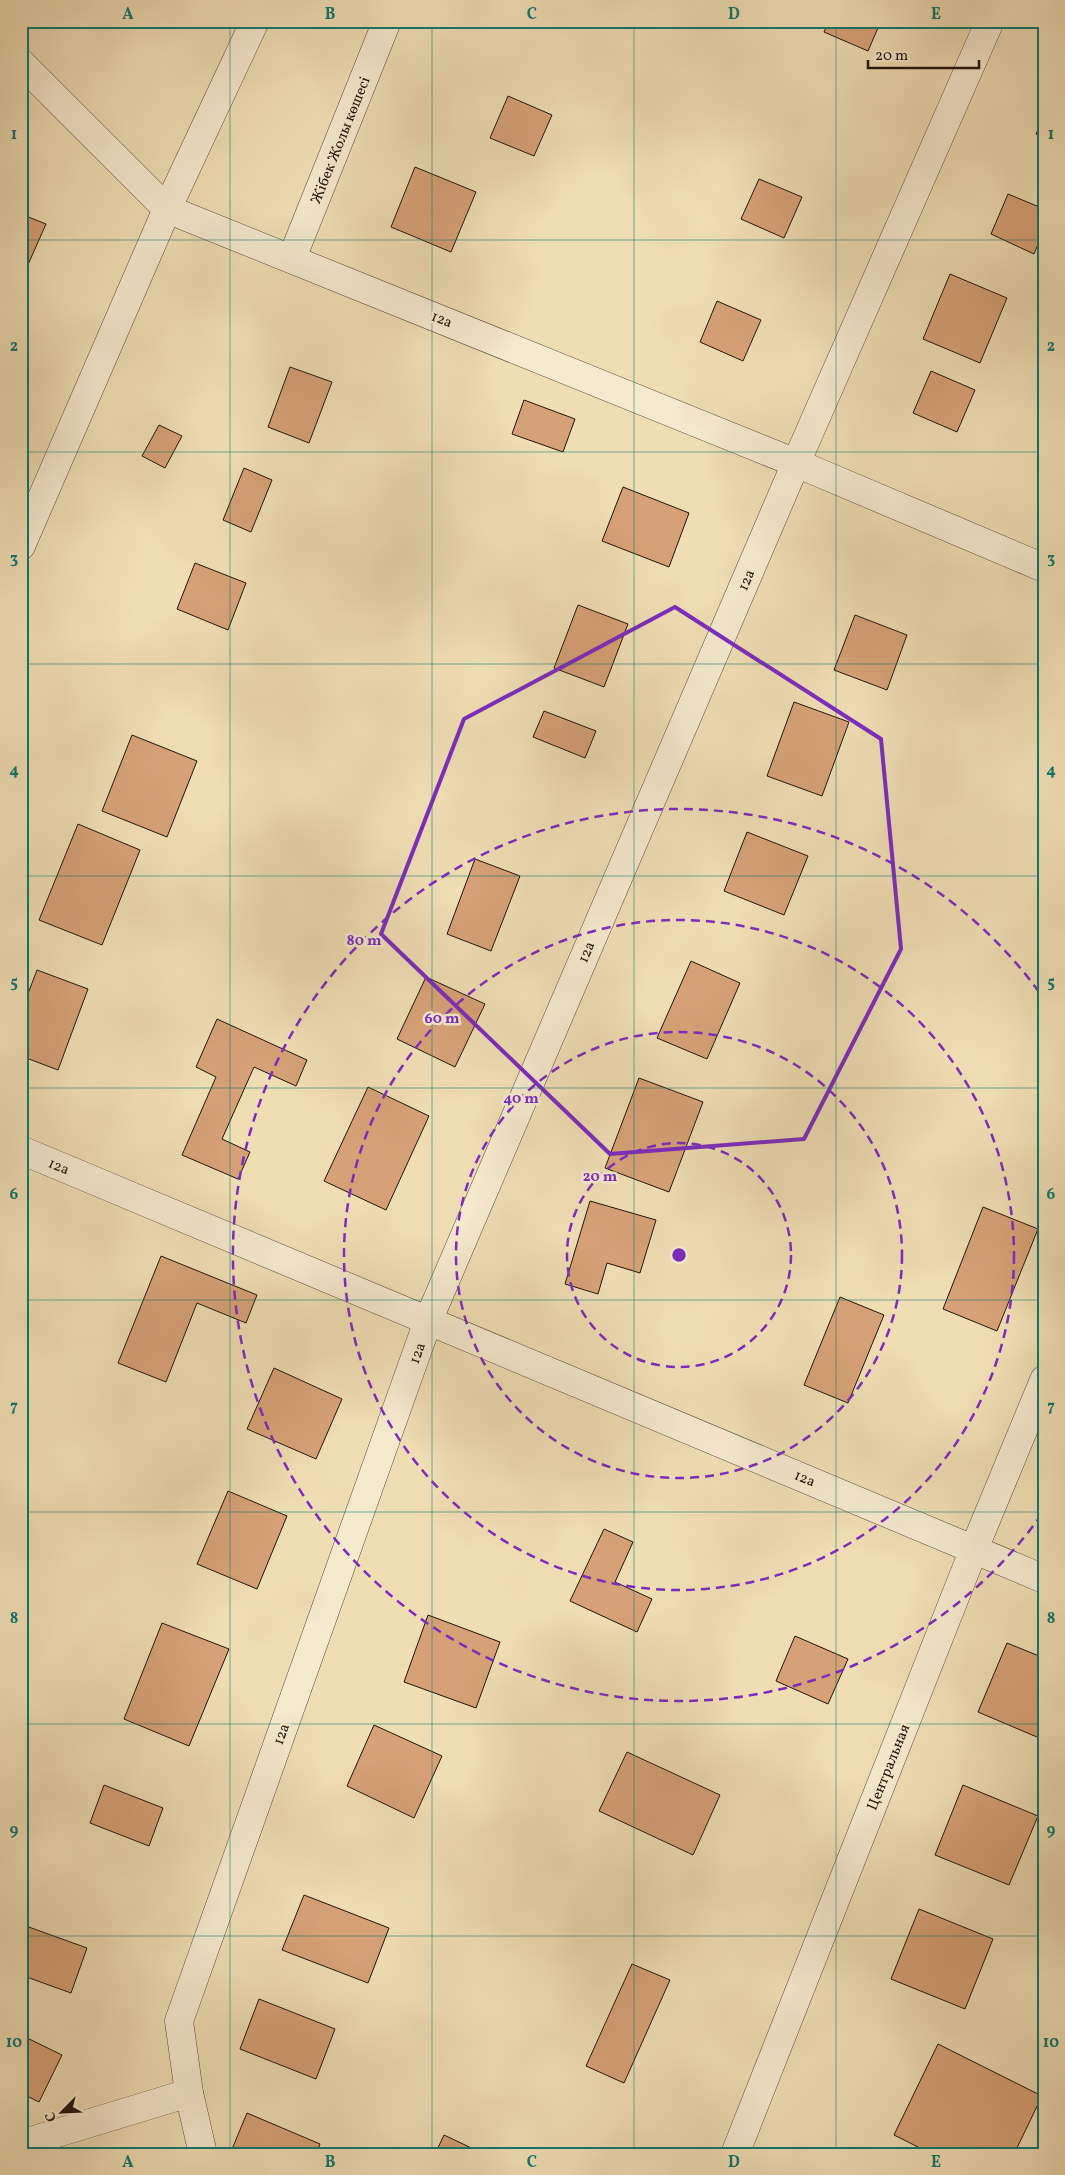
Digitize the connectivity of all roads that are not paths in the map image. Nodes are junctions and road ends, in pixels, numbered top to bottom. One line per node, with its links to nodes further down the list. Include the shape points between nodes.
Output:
1 (255, 21): 5 (street)
2 (387, 21): 6 (street, Жібек Жолы көшесі)
3 (990, 21): 7 (street)
4 (21, 63): 5 (street)
5 (167, 209): 6 (street, 12а); 8 (street)
6 (292, 258): 7 (street, 12а)
7 (796, 463): 9 (street); 11 (street, 12а)
8 (21, 546)
9 (1044, 568)
10 (21, 1150): 11 (street, 12а)
11 (428, 1320): 13 (street, 12а); 15 (street, 12а, via 179,2021)
12 (1044, 1380): 13 (street, Центральная)
13 (974, 1549): 14 (street, 12а); 18 (street, Центральная)
14 (1044, 1579)
15 (190, 2093): 16 (street); 17 (street, 12а)
16 (21, 2144)
17 (203, 2154)
18 (735, 2154)

